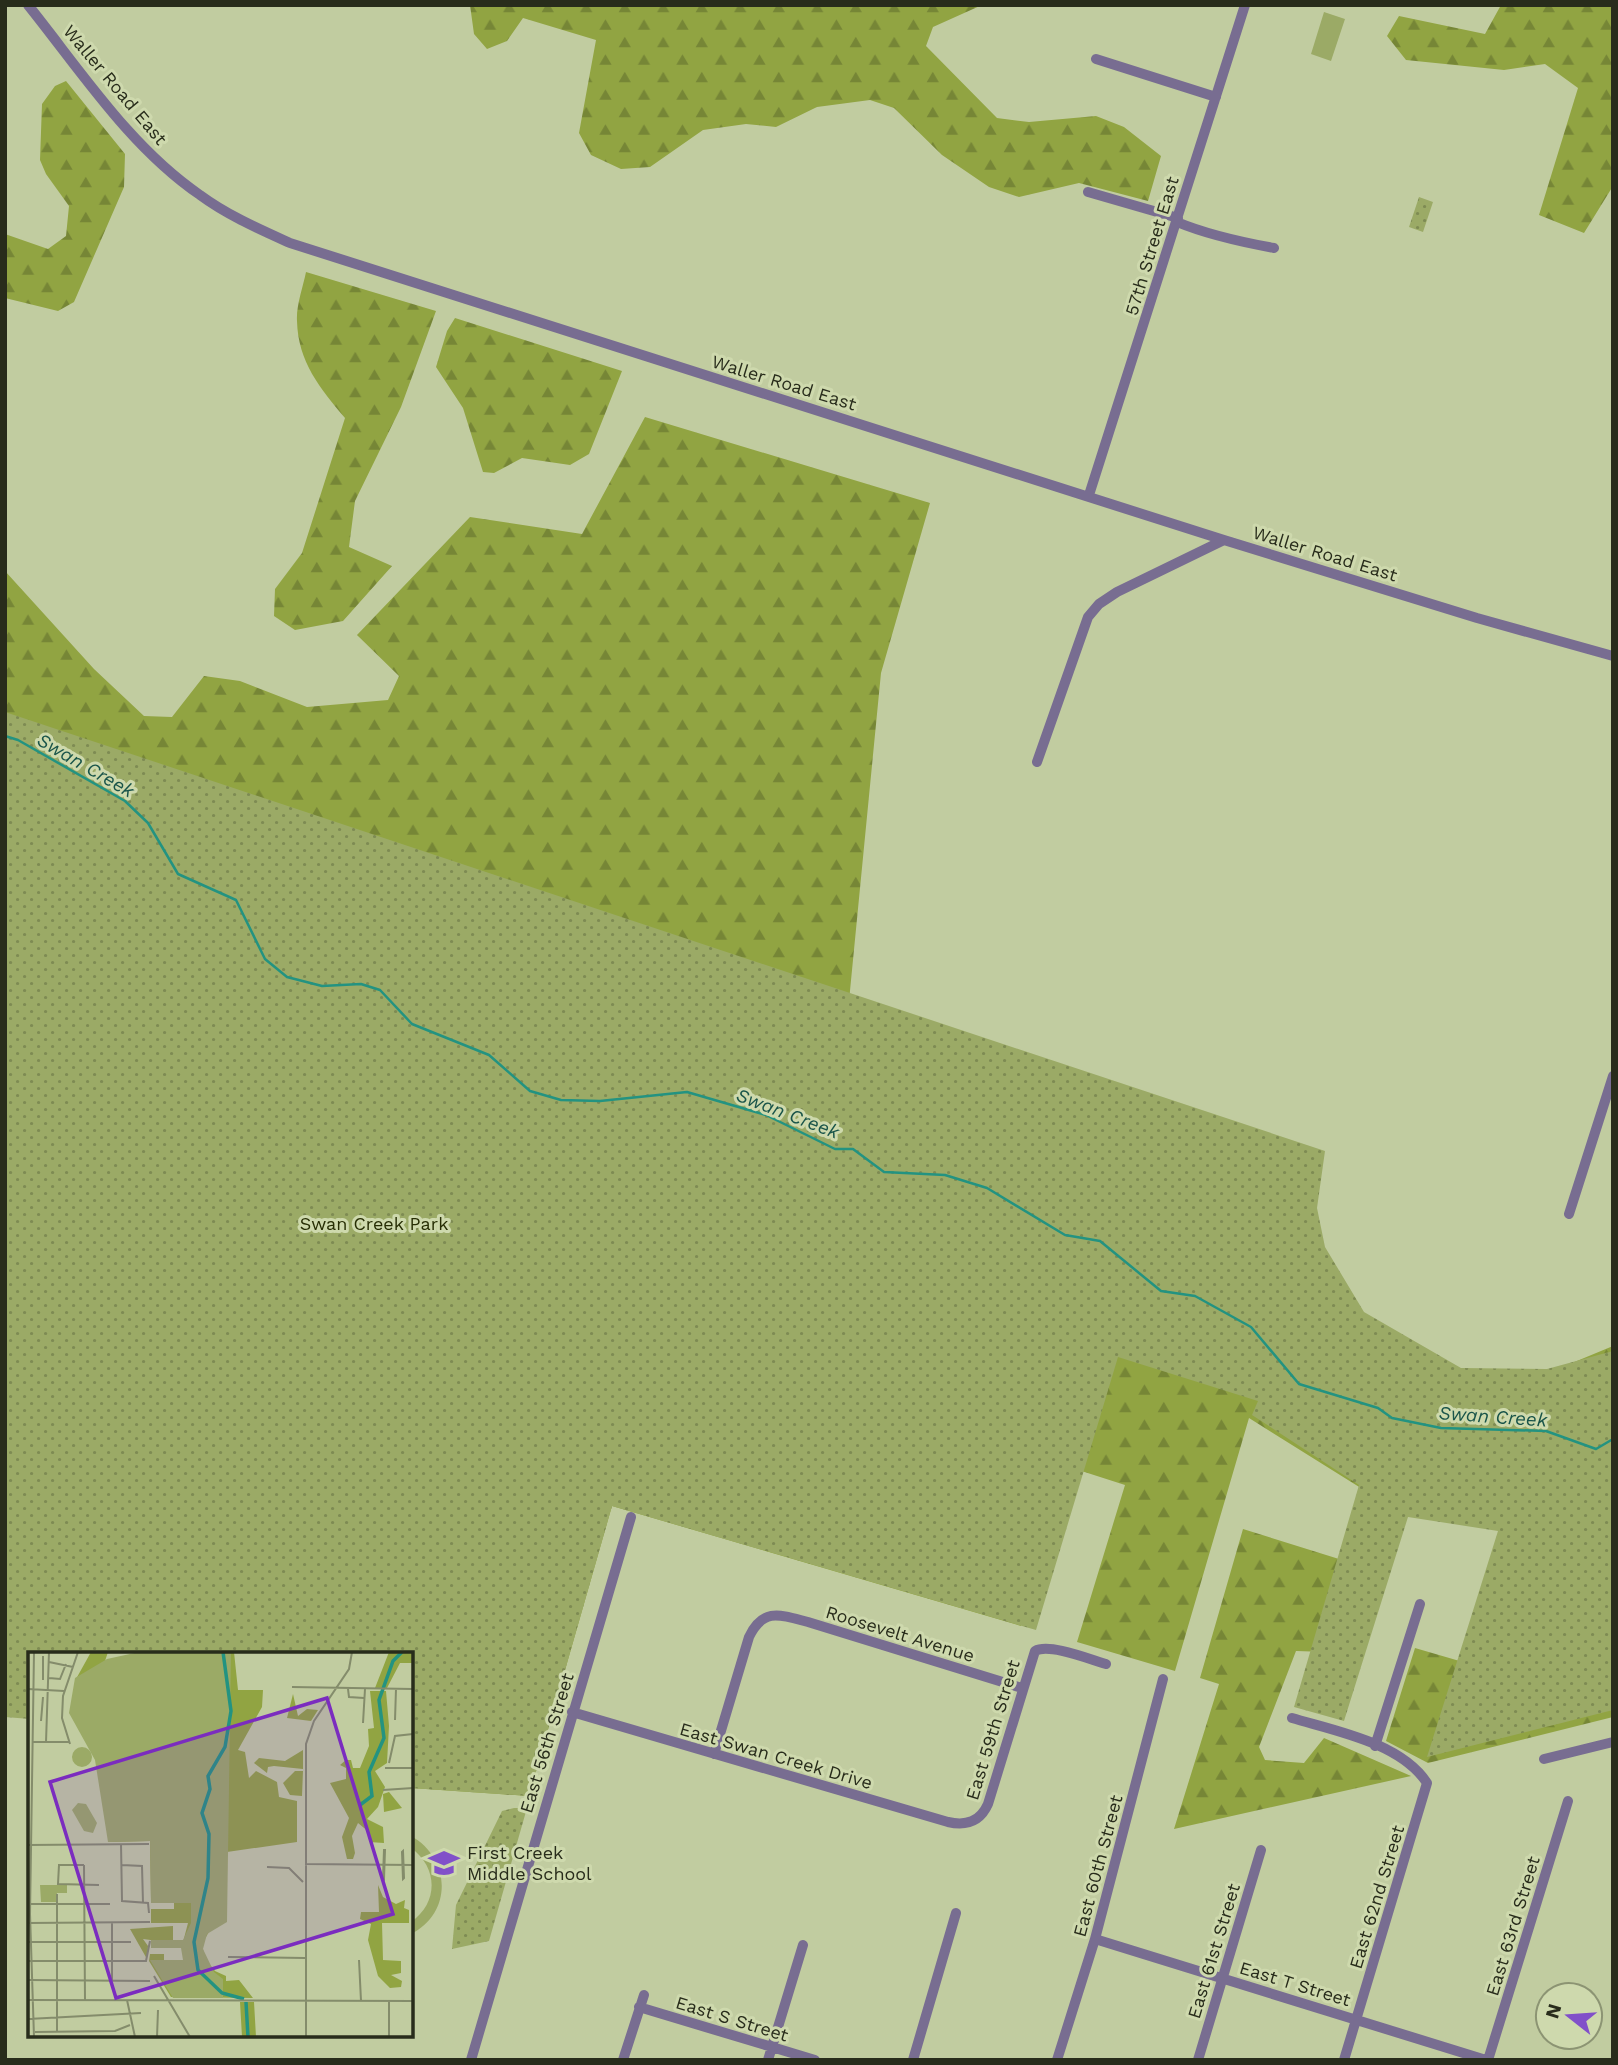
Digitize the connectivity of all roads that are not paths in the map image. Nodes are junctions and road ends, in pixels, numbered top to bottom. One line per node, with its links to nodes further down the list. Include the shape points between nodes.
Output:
1 (28, 5): 8 (street, Waller Road East, via 121,121 167,168 211,202 277,237)
2 (1245, 5): 4 (street, 57th Street East)
3 (1096, 59): 4 (street)
4 (1216, 96): 6 (street, 57th Street East)
5 (1088, 192): 6 (street)
6 (1177, 220): 7 (street, via 1198,230); 8 (street, 57th Street East)
7 (1274, 248)
8 (1089, 495): 9 (street, Waller Road East)
9 (1224, 540): 10 (street, Waller Road East); 11 (street, via 1117,592 1088,617)
10 (1613, 656)
11 (1037, 762)
12 (1613, 1076): 13 (street)
13 (1569, 1214)
14 (631, 1517): 19 (street, East 56th Street)
15 (1420, 1604): 22 (street)
16 (1106, 1664): 18 (street, East 59th Street, via 1042,1648 1033,1652)
17 (1163, 1679): 29 (street, East 60th Street)
18 (1022, 1688): 23 (street, Roosevelt Avenue, via 808,1622 768,1616 756,1624 749,1637); 26 (street, East 59th Street, via 988,1804)
19 (572, 1712): 23 (street, East Swan Creek Drive); 36 (street, East 56th Street)
20 (1292, 1718): 22 (street)
21 (1613, 1742): 24 (street)
22 (1376, 1745): 34 (street, East 62nd Street, via 1413,1765 1427,1783)
23 (714, 1754): 26 (street, East Swan Creek Drive, via 947,1822)
24 (1544, 1759)
25 (1568, 1801): 44 (street, East 63rd Street)
26 (973, 1822)
27 (1261, 1850): 31 (street, East 61st Street)
28 (956, 1913): 40 (street)
29 (1095, 1939): 31 (street, East T Street); 41 (street, East 60th Street)
30 (803, 1945): 35 (street)
31 (1223, 1978): 34 (street, East T Street); 42 (street, East 61st Street)
32 (643, 1995): 33 (street)
33 (639, 2007): 35 (street, East S Street); 37 (street)
34 (1356, 2020): 43 (street, East 62nd Street); 44 (street, East T Street)
35 (772, 2047): 38 (street); 39 (street, East S Street)
36 (471, 2060)
37 (623, 2060)
38 (768, 2060)
39 (815, 2060)
40 (913, 2060)
41 (1057, 2060)
42 (1198, 2060)
43 (1344, 2060)
44 (1487, 2060)

